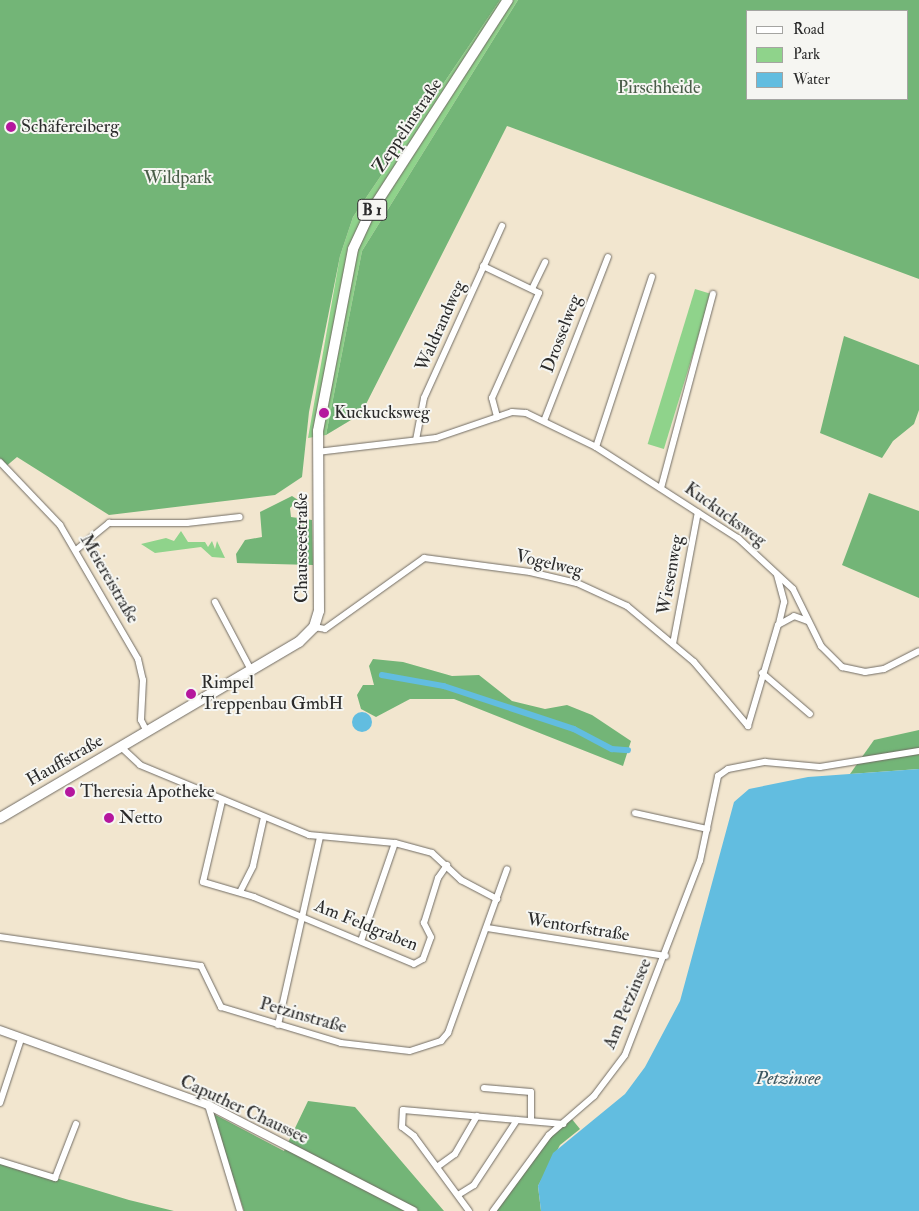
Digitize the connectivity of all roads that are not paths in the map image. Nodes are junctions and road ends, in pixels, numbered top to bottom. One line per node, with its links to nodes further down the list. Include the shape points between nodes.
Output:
1 (508, 0): 13 (main road, Zeppelinstraße / B 1, via 358,236 333,341)
2 (502, 226): 5 (street, Waldrandweg)
3 (608, 257): 10 (street, Drosselweg)
4 (545, 262): 7 (street)
5 (484, 266): 7 (street); 11 (street, Waldrandweg, via 424,398)
6 (652, 277): 12 (street)
7 (532, 289): 9 (street, via 539,292 492,398)
8 (712, 294): 15 (street, Kuckucksweg)
9 (497, 417): 10 (street, Kuckucksweg, via 526,413); 11 (street, Kuckucksweg, via 463,431)
10 (544, 421): 12 (street, Kuckucksweg)
11 (416, 440): 13 (street, Kuckucksweg)
12 (596, 447): 15 (street, Kuckucksweg)
13 (317, 452): 23 (main road, Chausseestraße / B 1, via 319,611)
14 (0, 462): 18 (street, Meiereistraße, via 54,517)
15 (661, 488): 16 (street, Kuckucksweg)
16 (698, 512): 19 (street, Kuckucksweg, via 738,538); 24 (street, Wiesenweg)
17 (240, 517): 18 (street, via 187,523 109,523)
18 (76, 550): 29 (street, Meiereistraße, via 138,659 143,680 141,720)
19 (776, 572): 21 (street, Kuckucksweg, via 793,588); 22 (street, via 784,602)
20 (215, 602): 26 (street)
21 (808, 621): 22 (street, via 794,616); 25 (street, via 832,661 855,671 884,668)
22 (778, 625): 27 (street)
23 (314, 626): 24 (street, Vogelweg, via 325,629 365,604 415,562 438,558 577,583 627,606); 26 (main road, Chausseestraße, via 299,642)
24 (673, 644): 27 (street, Vogelweg, via 748,726)
25 (919, 651)
26 (251, 670): 29 (main road, Chausseestraße)
27 (762, 673): 28 (street)
28 (810, 714)
29 (147, 732): 30 (main road, Hauffstraße)
30 (121, 747): 32 (street, via 140,765); 35 (main road, Hauffstraße)
31 (919, 750): 36 (street, Am Petzinsee, via 820,767 764,762 728,769 715,781)
32 (222, 801): 34 (street); 41 (street, Am Feldgraben, via 201,878 207,885)
33 (635, 813): 36 (street)
34 (264, 817): 37 (street); 41 (street, via 253,866)
35 (0, 818)
36 (707, 829): 47 (street, Am Petzinsee, via 700,861)
37 (320, 837): 38 (street); 43 (street)
38 (395, 843): 39 (street, via 432,853); 46 (street)
39 (447, 865): 42 (street, via 474,890); 46 (street, Am Feldgraben, via 438,878 424,923 431,937 419,964)
40 (507, 869): 42 (street, Petzinstraße)
41 (240, 892): 43 (street, Am Feldgraben)
42 (497, 899): 44 (street, Petzinstraße)
43 (300, 916): 46 (street, Am Feldgraben); 48 (street)
44 (487, 928): 47 (street, Wentorfstraße); 48 (street, Petzinstraße, via 456,1017 441,1041 390,1052)
45 (0, 937): 48 (street, Petzinstraße, via 201,966 221,1007)
46 (361, 941)
47 (666, 956): 58 (street, Am Petzinsee, via 625,1055 594,1096)
48 (278, 1025)
49 (0, 1030): 50 (street, Caputher Chaussee)
50 (21, 1039): 52 (street); 53 (street, Caputher Chaussee)
51 (484, 1088): 56 (street, via 531,1092)
52 (0, 1103)
53 (208, 1106): 62 (street); 63 (street, Caputher Chaussee)
54 (477, 1116): 55 (street); 60 (street, via 455,1154); 60 (street, via 403,1110 402,1127)
55 (517, 1120): 56 (street); 61 (street, via 474,1185)
56 (531, 1120): 58 (street)
57 (76, 1124): 59 (street, via 55,1178)
58 (563, 1124): 65 (street, Am Petzinsee)
59 (0, 1161)
60 (438, 1168): 61 (street)
61 (458, 1195): 64 (street)
62 (240, 1211)
63 (413, 1211)
64 (469, 1211)
65 (492, 1211)

